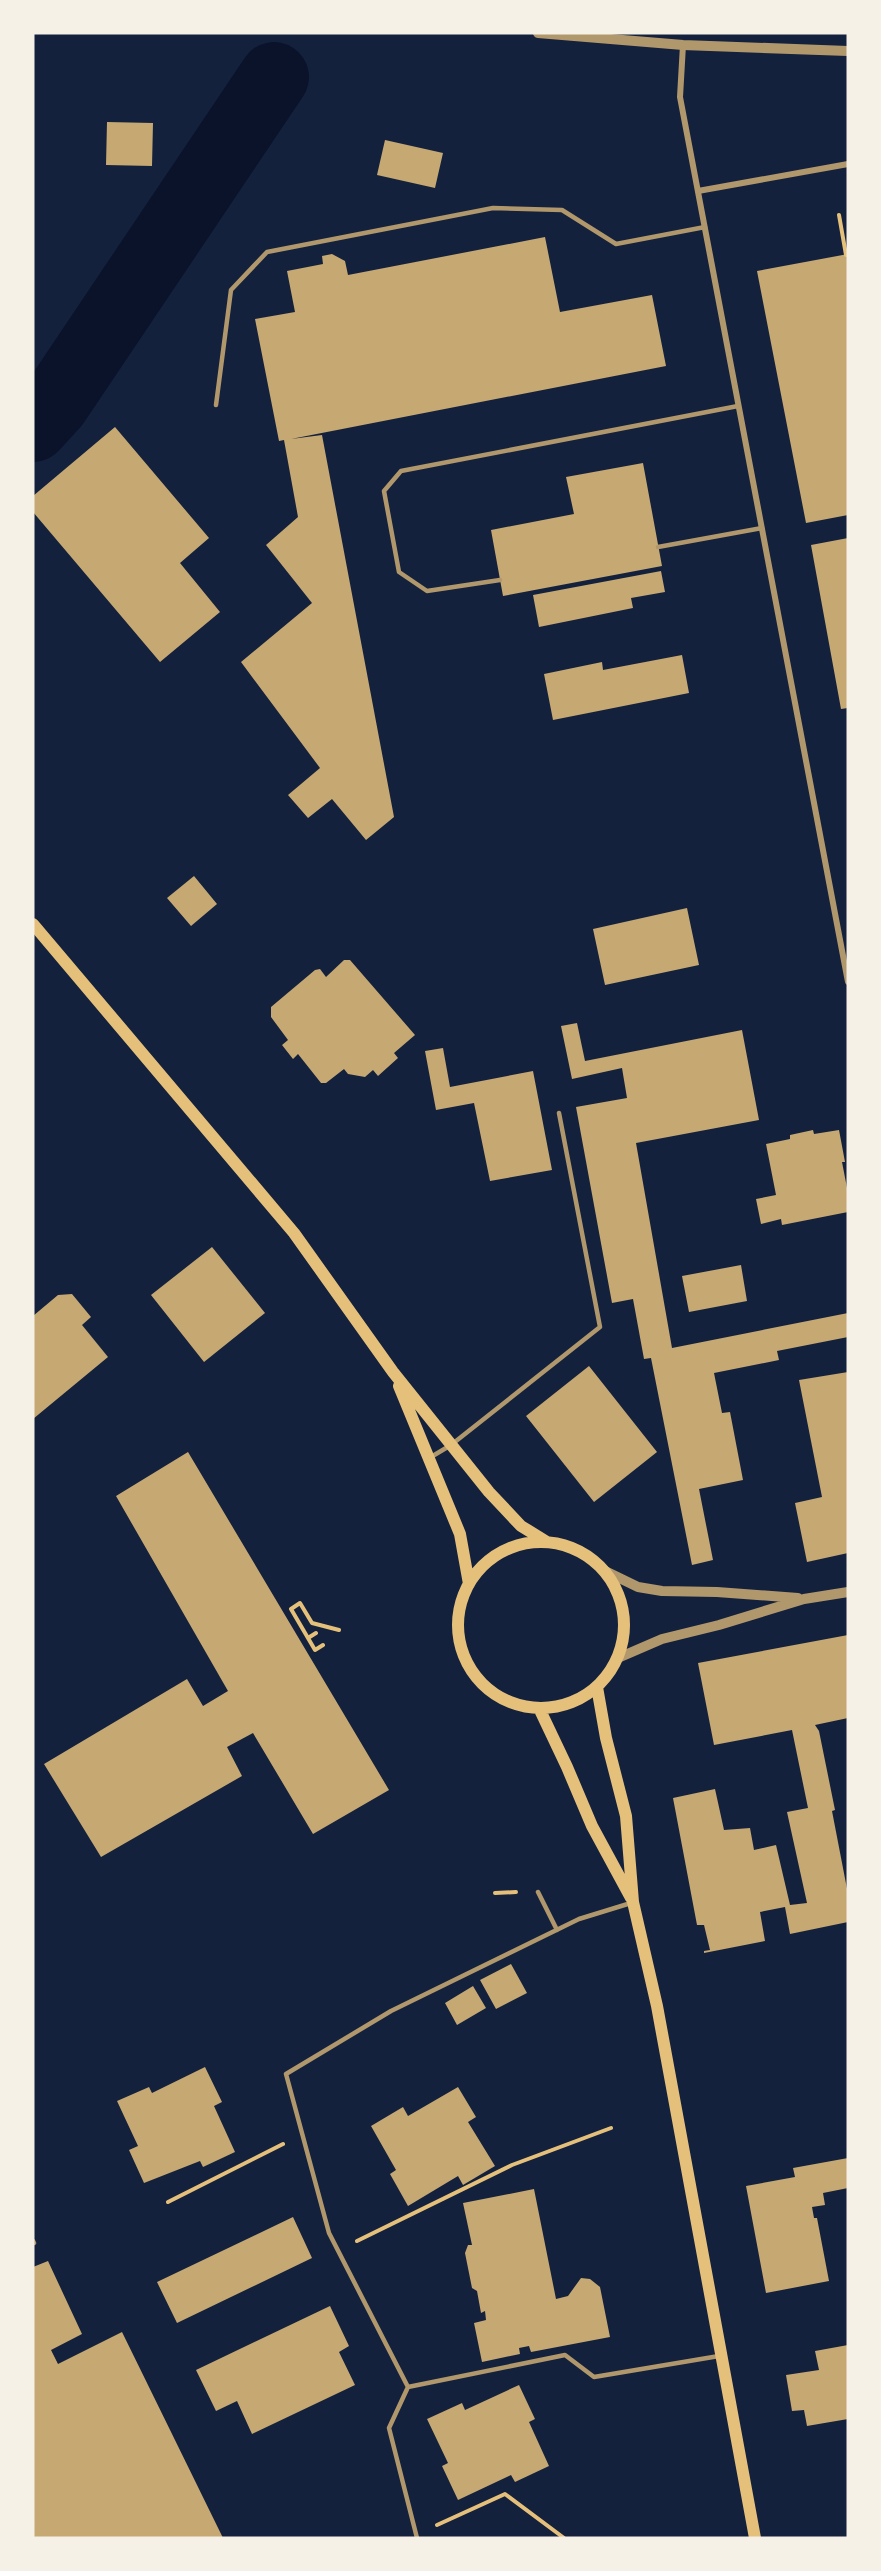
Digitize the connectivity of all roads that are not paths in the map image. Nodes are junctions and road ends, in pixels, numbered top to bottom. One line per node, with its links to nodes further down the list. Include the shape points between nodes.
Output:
1 (538, 33): 2 (street)
2 (683, 45): 3 (street); 5 (street, via 680,97)
3 (848, 51)
4 (848, 164): 5 (street)
5 (698, 191): 6 (street)
6 (705, 227): 7 (lane, via 616,244 562,210 493,208 267,252 231,290); 8 (street)
7 (216, 405)
8 (738, 406): 9 (street); 11 (lane, via 401,471 384,491 399,572 427,591)
9 (762, 528): 10 (lane); 13 (street)
10 (658, 547)
11 (500, 580)
12 (33, 924): 15 (main road, via 294,1233)
13 (848, 982)
14 (560, 1113): 16 (lane, via 600,1328)
15 (393, 1372): 16 (main road); 17 (main road)
16 (451, 1445): 17 (lane); 18 (main road, via 502,1508 521,1526)
17 (429, 1458): 20 (main road, via 459,1534)
18 (548, 1542): 19 (main road, via 569,1546); 20 (main road, via 524,1543 502,1551 483,1565)
19 (605, 1570): 22 (street, via 638,1587 662,1591); 23 (main road, via 624,1612)
20 (469, 1584): 25 (main road, via 460,1607 458,1631 463,1655 475,1676 493,1693 515,1704)
21 (848, 1592): 22 (street)
22 (804, 1599): 23 (street, via 662,1639)
23 (618, 1658): 24 (main road)
24 (597, 1687): 25 (main road, via 580,1699); 27 (main road, via 626,1816)
25 (539, 1708): 27 (main road, via 592,1826)
26 (538, 1892): 28 (lane)
27 (633, 1902): 28 (lane); 29 (main road, via 657,2006)
28 (557, 1930): 30 (lane, via 391,2011 286,2074 329,2233)
29 (722, 2356): 30 (lane, via 594,2377 565,2355); 32 (main road)
30 (408, 2387): 31 (lane, via 389,2428)
31 (416, 2536)
32 (755, 2538)

